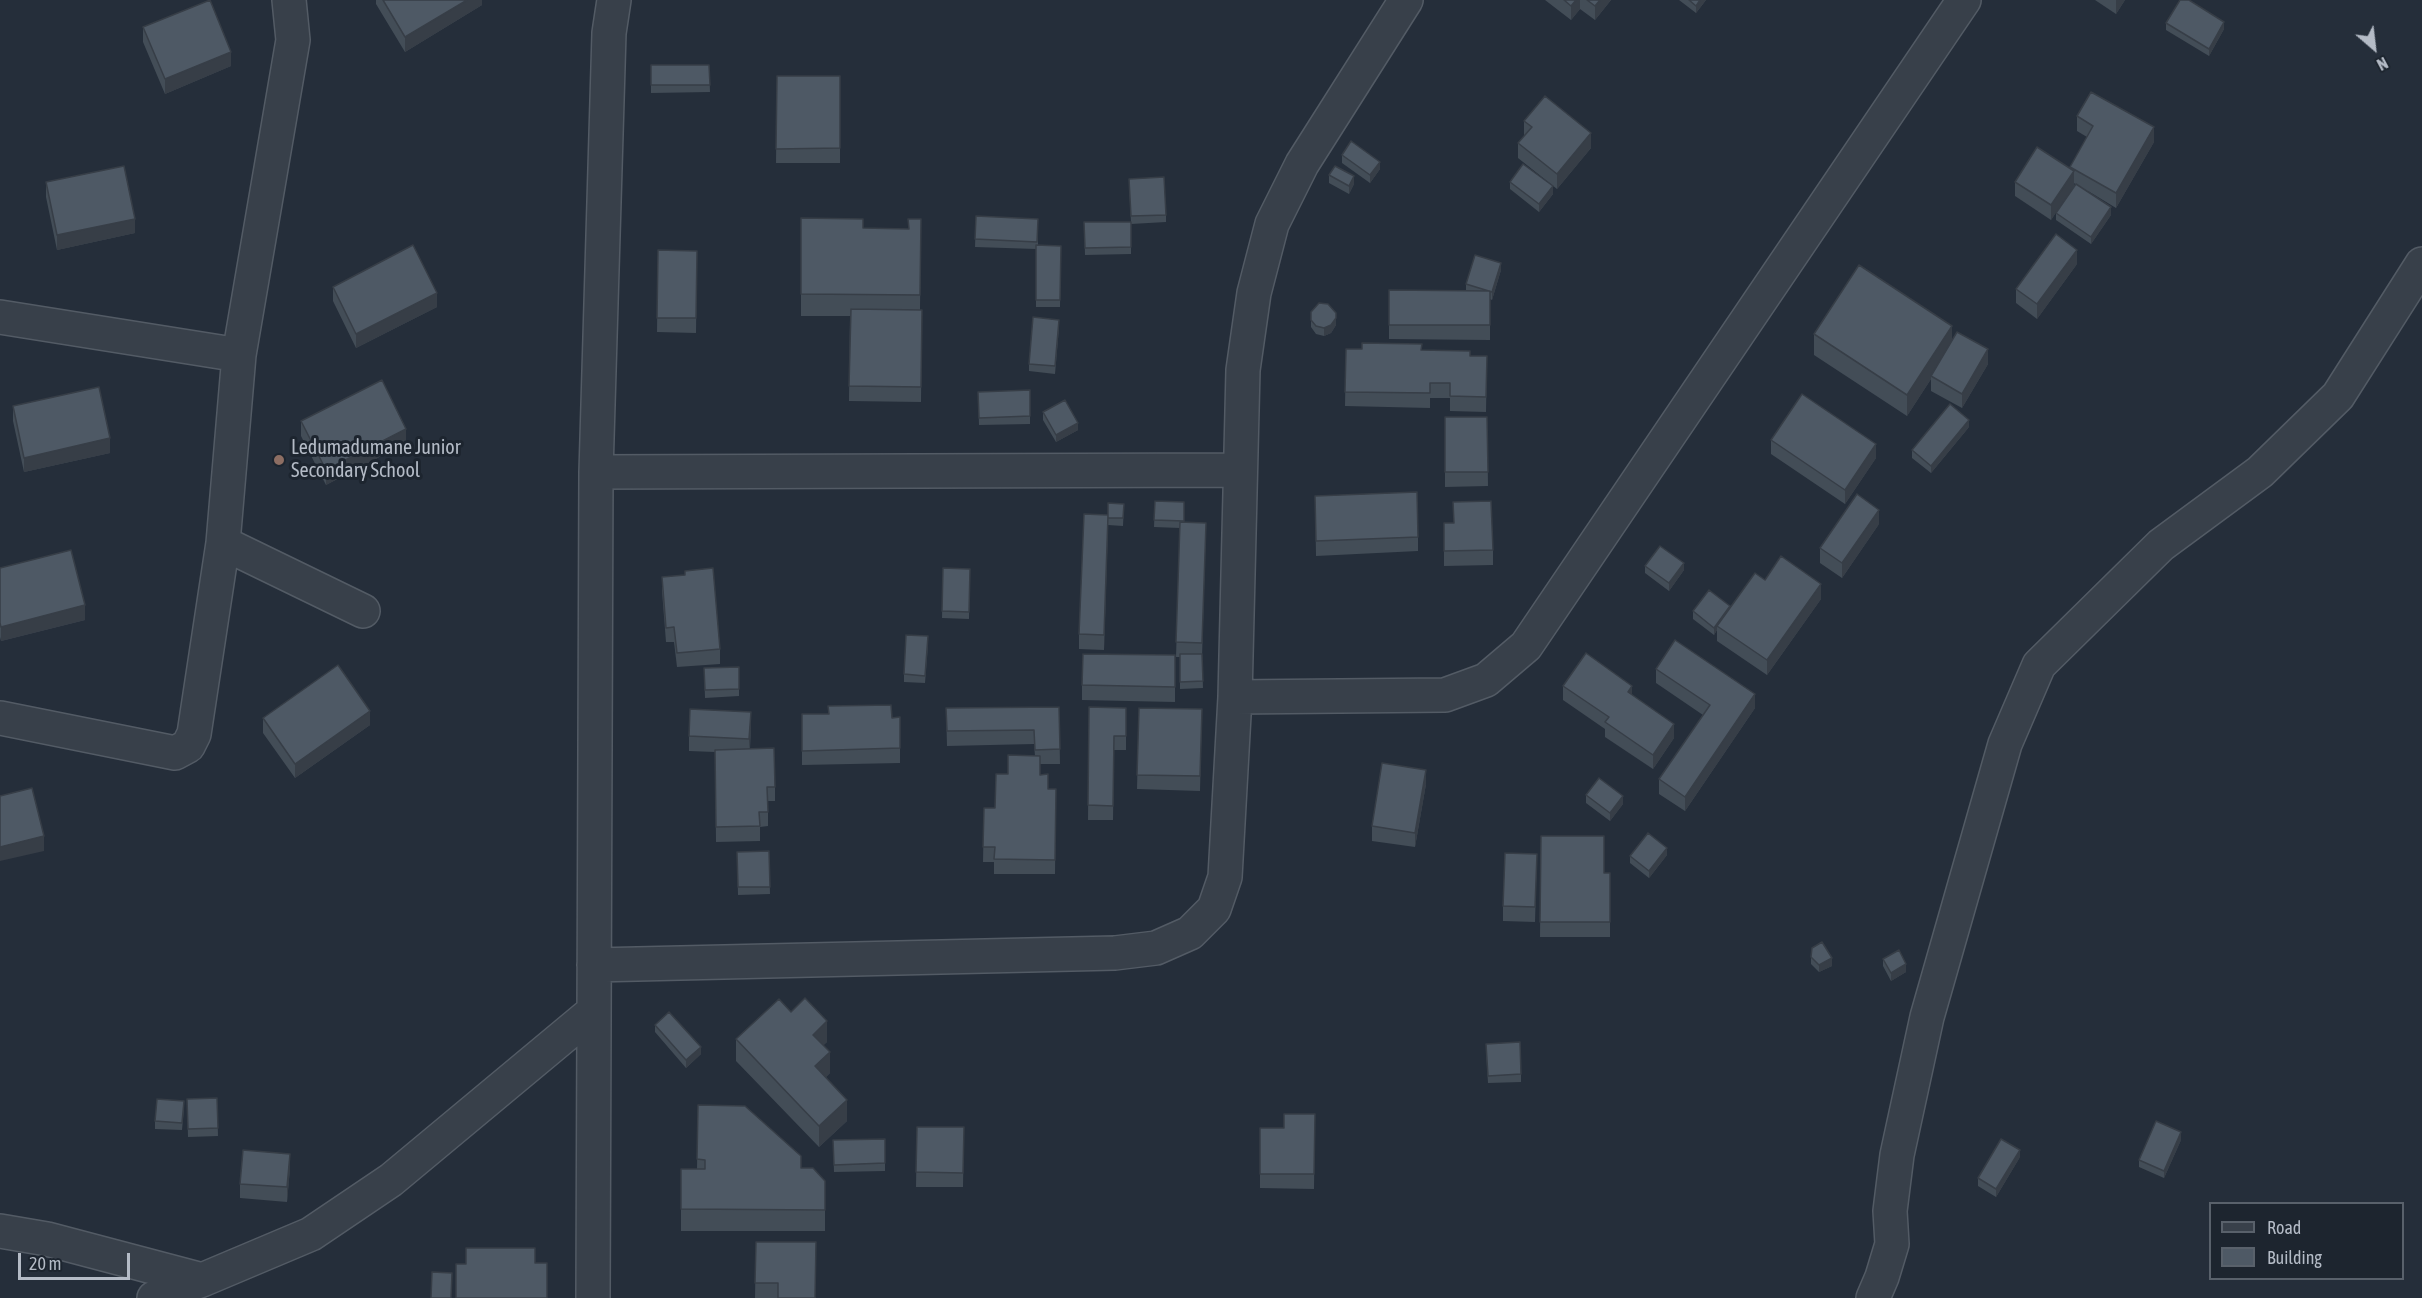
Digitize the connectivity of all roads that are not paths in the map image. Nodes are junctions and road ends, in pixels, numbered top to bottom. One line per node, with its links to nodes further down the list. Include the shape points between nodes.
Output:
1 (289, 0): 7 (street, via 293,40)
2 (614, 0): 9 (street, via 609,33)
3 (1406, 0): 8 (street, via 1302,164 1272,224 1254,293 1243,370)
4 (1964, 0): 12 (street, via 1526,646 1486,680 1444,695)
5 (2422, 264): 20 (street, via 2338,396 2260,472 2161,545 2039,664 2006,744 1926,1017 1897,1155 1890,1211 1892,1244)
6 (0, 317): 7 (street)
7 (239, 355): 10 (street)
8 (1240, 470): 9 (street); 12 (street)
9 (596, 472): 14 (street)
10 (223, 543): 11 (street); 13 (street, via 196,721 188,746 175,753)
11 (363, 611)
12 (1235, 697): 14 (street, via 1225,877 1214,909 1190,933 1156,948 1115,953)
13 (0, 718)
14 (594, 965): 15 (street)
15 (594, 1011): 17 (street, via 391,1180 311,1234); 19 (street)
16 (0, 1232): 17 (street, via 47,1239)
17 (201, 1280): 18 (street)
18 (153, 1298)
19 (593, 1298)
20 (1873, 1298)

